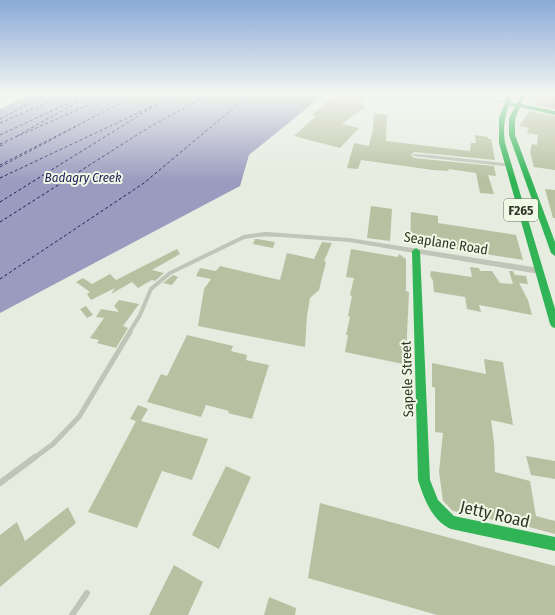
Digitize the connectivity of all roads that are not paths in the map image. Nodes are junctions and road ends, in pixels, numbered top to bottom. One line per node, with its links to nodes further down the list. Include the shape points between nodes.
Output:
1 (500, 124): 4 (main road, F265)
2 (511, 124): 7 (main road, F265, via 512,135)
3 (414, 155): 4 (lane)
4 (508, 165): 8 (main road, F265)
5 (349, 240): 6 (street, Seaplane Road); 10 (lane, via 266,234 244,238 170,272 151,289 140,315 79,417 52,444)
6 (416, 251): 8 (street, Seaplane Road); 11 (main road, Sapele Street, via 424,480)
7 (555, 253)
8 (539, 271): 9 (main road, F265)
9 (555, 324)
10 (0, 483)
11 (433, 504): 12 (main road, Jetty Road, via 451,522)
12 (555, 544)
13 (87, 593): 14 (lane)
14 (72, 615)

